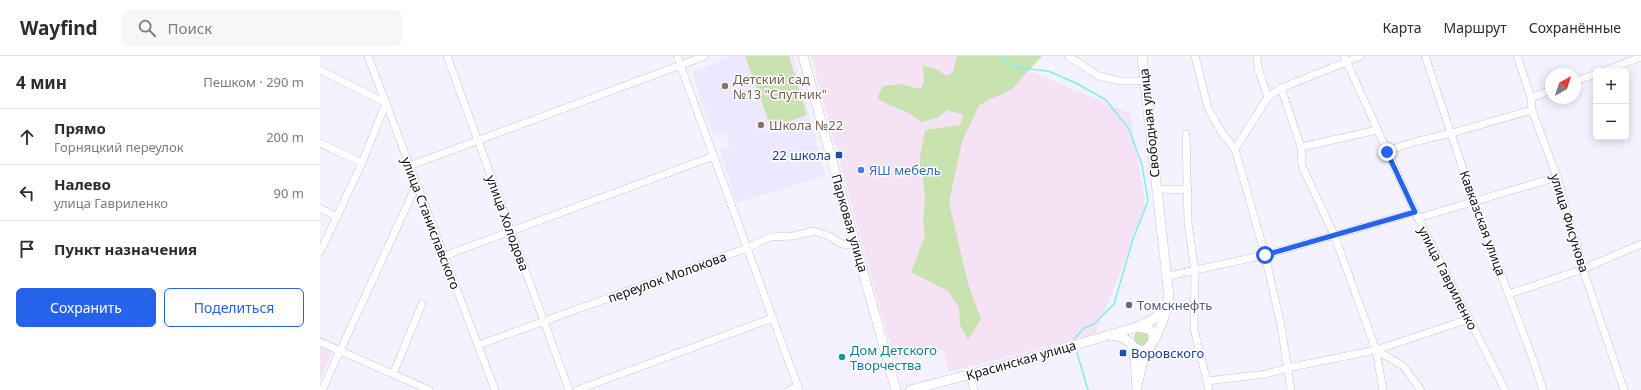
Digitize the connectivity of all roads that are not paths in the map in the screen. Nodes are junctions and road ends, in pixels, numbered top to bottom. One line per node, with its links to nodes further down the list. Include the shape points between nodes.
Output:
1 (368, 56): 25 (street, улица Станиславского)
2 (447, 56): 30 (street, улица Холодова)
3 (677, 56): 15 (street)
4 (705, 56): 15 (street)
5 (803, 56): 48 (main road, Парковая улица)
6 (1068, 56): 20 (street, via 1098,76 1120,81)
7 (1142, 56): 20 (main road, Свободная улица)
8 (1195, 56): 33 (street, via 1208,108 1222,134)
9 (1257, 56): 23 (street, via 1258,68)
10 (1361, 56): 14 (street)
11 (1424, 56): 28 (street, Кавказская улица)
12 (1517, 56): 24 (street, улица Фисунова)
13 (1641, 57): 16 (street)
14 (1346, 58): 21 (street); 27 (street, улица Гавриленко)
15 (681, 66): 30 (street); 35 (street)
16 (1612, 68)
17 (320, 70): 25 (street)
18 (1593, 75): 19 (street)
19 (1581, 79)
20 (1145, 81): 40 (main road, Свободная улица)
21 (1282, 88): 23 (street); 32 (street)
22 (1545, 92): 24 (street)
23 (1268, 97): 33 (street)
24 (1531, 98): 26 (street, улица Фисунова)
25 (386, 104): 36 (street); 37 (street, улица Станиславского)
26 (1532, 110): 28 (street); 38 (street, улица Фисунова)
27 (1377, 130): 32 (street); 34 (street, улица Гавриленко)
28 (1452, 133): 34 (street); 42 (street, Кавказская улица)
29 (1186, 134): 41 (street)
30 (478, 141): 37 (street); 46 (street, улица Холодова)
31 (320, 143): 36 (street)
32 (1301, 147): 47 (street, via 1302,166)
33 (1235, 149): 52 (street)
34 (1387, 152): 44 (street, улица Гавриленко)
35 (714, 156): 46 (street); 50 (street)
36 (362, 163): 45 (street)
37 (409, 166): 39 (street, улица Станиславского)
38 (1557, 177): 42 (street); 54 (street, улица Фисунова)
39 (416, 186): 53 (street, улица Станиславского); 70 (street)
40 (1157, 190): 41 (street, Свободная улица); 56 (main road, Свободная улица)
41 (1188, 190): 55 (street, via 1188,222)
42 (1474, 202): 44 (street); 57 (street, Кавказская улица)
43 (320, 208): 45 (street)
44 (1416, 215): 47 (street); 61 (street, улица Гавриленко)
45 (337, 216): 51 (street)
46 (511, 231): 53 (street); 62 (street, улица Холодова)
47 (1334, 237): 52 (street); 69 (street)
48 (856, 244): 50 (street, переулок Молокова, via 842,244 814,231 793,236 770,237); 83 (main road, Парковая улица)
49 (1641, 244): 54 (street)
50 (748, 248): 60 (street); 62 (street, переулок Молокова)
51 (320, 252)
52 (1265, 255): 55 (street); 71 (street, via 1281,326)
53 (444, 256): 66 (street, улица Станиславского)
54 (1583, 269): 57 (street); 92 (street, улица Фисунова)
55 (1195, 271): 56 (street); 74 (street, via 1194,329)
56 (1168, 276): 58 (main road, Свободная улица)
57 (1509, 294): 91 (street, Кавказская улица)
58 (1169, 297): 63 (main road, Красинская улица, via 1158,316); 68 (main road, Свободная улица, via 1166,312)
59 (422, 304): 72 (street)
60 (773, 318): 75 (street); 81 (street)
61 (1469, 319): 69 (street); 90 (street, улица Гавриленко)
62 (544, 321): 66 (street, переулок Молокова); 80 (street, улица Холодова)
63 (1137, 327): 64 (main road, Красинская улица); 67 (main road, via 1130,334); 68 (main road, via 1146,327 1151,331)
64 (1109, 335): 67 (main road, via 1121,337); 73 (main road, Красинская улица)
65 (320, 342): 70 (street)
66 (478, 344): 79 (street, улица Станиславского)
67 (1132, 345): 68 (main road, via 1143,350); 76 (main road)
68 (1152, 345): 76 (main road, Свободная улица, via 1143,361)
69 (1376, 350): 71 (street); 88 (street); 89 (street, via 1403,366)
70 (340, 351): 72 (street); 77 (street)
71 (1287, 368): 74 (street, via 1266,374); 87 (street)
72 (393, 374): 78 (street)
73 (970, 375): 84 (main road, Красинская улица); 85 (street)
74 (1207, 381): 86 (street)
75 (799, 388): 82 (street)
76 (1137, 388)
77 (322, 390)
78 (429, 390)
79 (495, 390)
80 (569, 390)
81 (577, 390)
82 (789, 390)
83 (896, 390)
84 (910, 390)
85 (974, 390)
86 (1209, 390)
87 (1291, 390)
88 (1383, 390)
89 (1421, 390)
90 (1505, 390)
91 (1543, 390)
92 (1624, 390)

